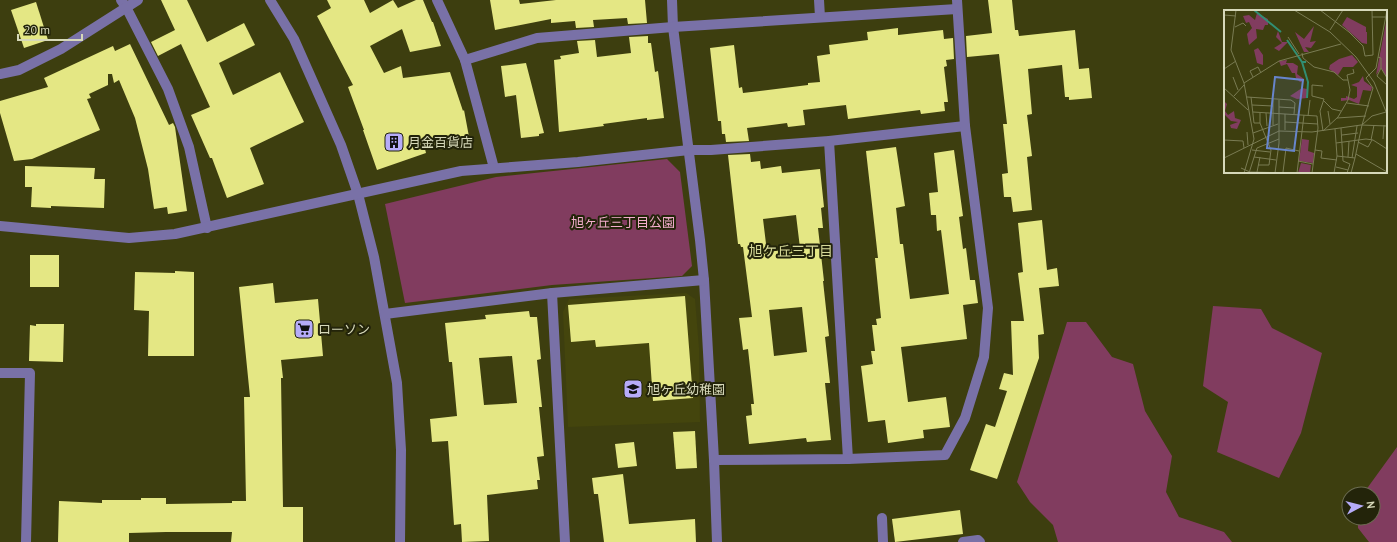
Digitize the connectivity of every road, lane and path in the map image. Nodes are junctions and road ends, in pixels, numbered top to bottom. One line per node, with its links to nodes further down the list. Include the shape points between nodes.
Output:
1 (138, 0): 6 (street)
2 (270, 0): 16 (street, via 294,39 341,145)
3 (438, 0): 10 (street)
4 (672, 0): 9 (street)
5 (819, 0): 8 (street)
6 (124, 4): 11 (street, via 61,49 19,70); 18 (street, via 168,89 189,147)
7 (957, 4): 8 (street); 12 (street)
8 (820, 17): 9 (street)
9 (674, 27): 10 (street, via 536,38); 14 (street)
10 (465, 60): 15 (street)
11 (0, 74)
12 (965, 126): 13 (street); 23 (street, via 988,308 984,357 965,418 945,455)
13 (829, 141): 14 (street); 23 (street)
14 (689, 150): 15 (street); 19 (street)
15 (494, 168): 16 (street, via 461,171)
16 (358, 194): 18 (street); 21 (street)
17 (0, 226): 18 (street, via 129,238)
18 (207, 228)
19 (704, 280): 20 (street); 24 (street)
20 (552, 293): 21 (street); 28 (street)
21 (385, 314): 27 (street, via 398,398 401,450)
22 (0, 373): 26 (street, via 30,373)
23 (848, 459): 24 (street)
24 (714, 460): 29 (street)
25 (882, 518): 30 (street)
26 (26, 542)
27 (400, 542)
28 (565, 542)
29 (717, 542)
30 (883, 542)
31 (963, 542): 32 (street)
32 (980, 542)

